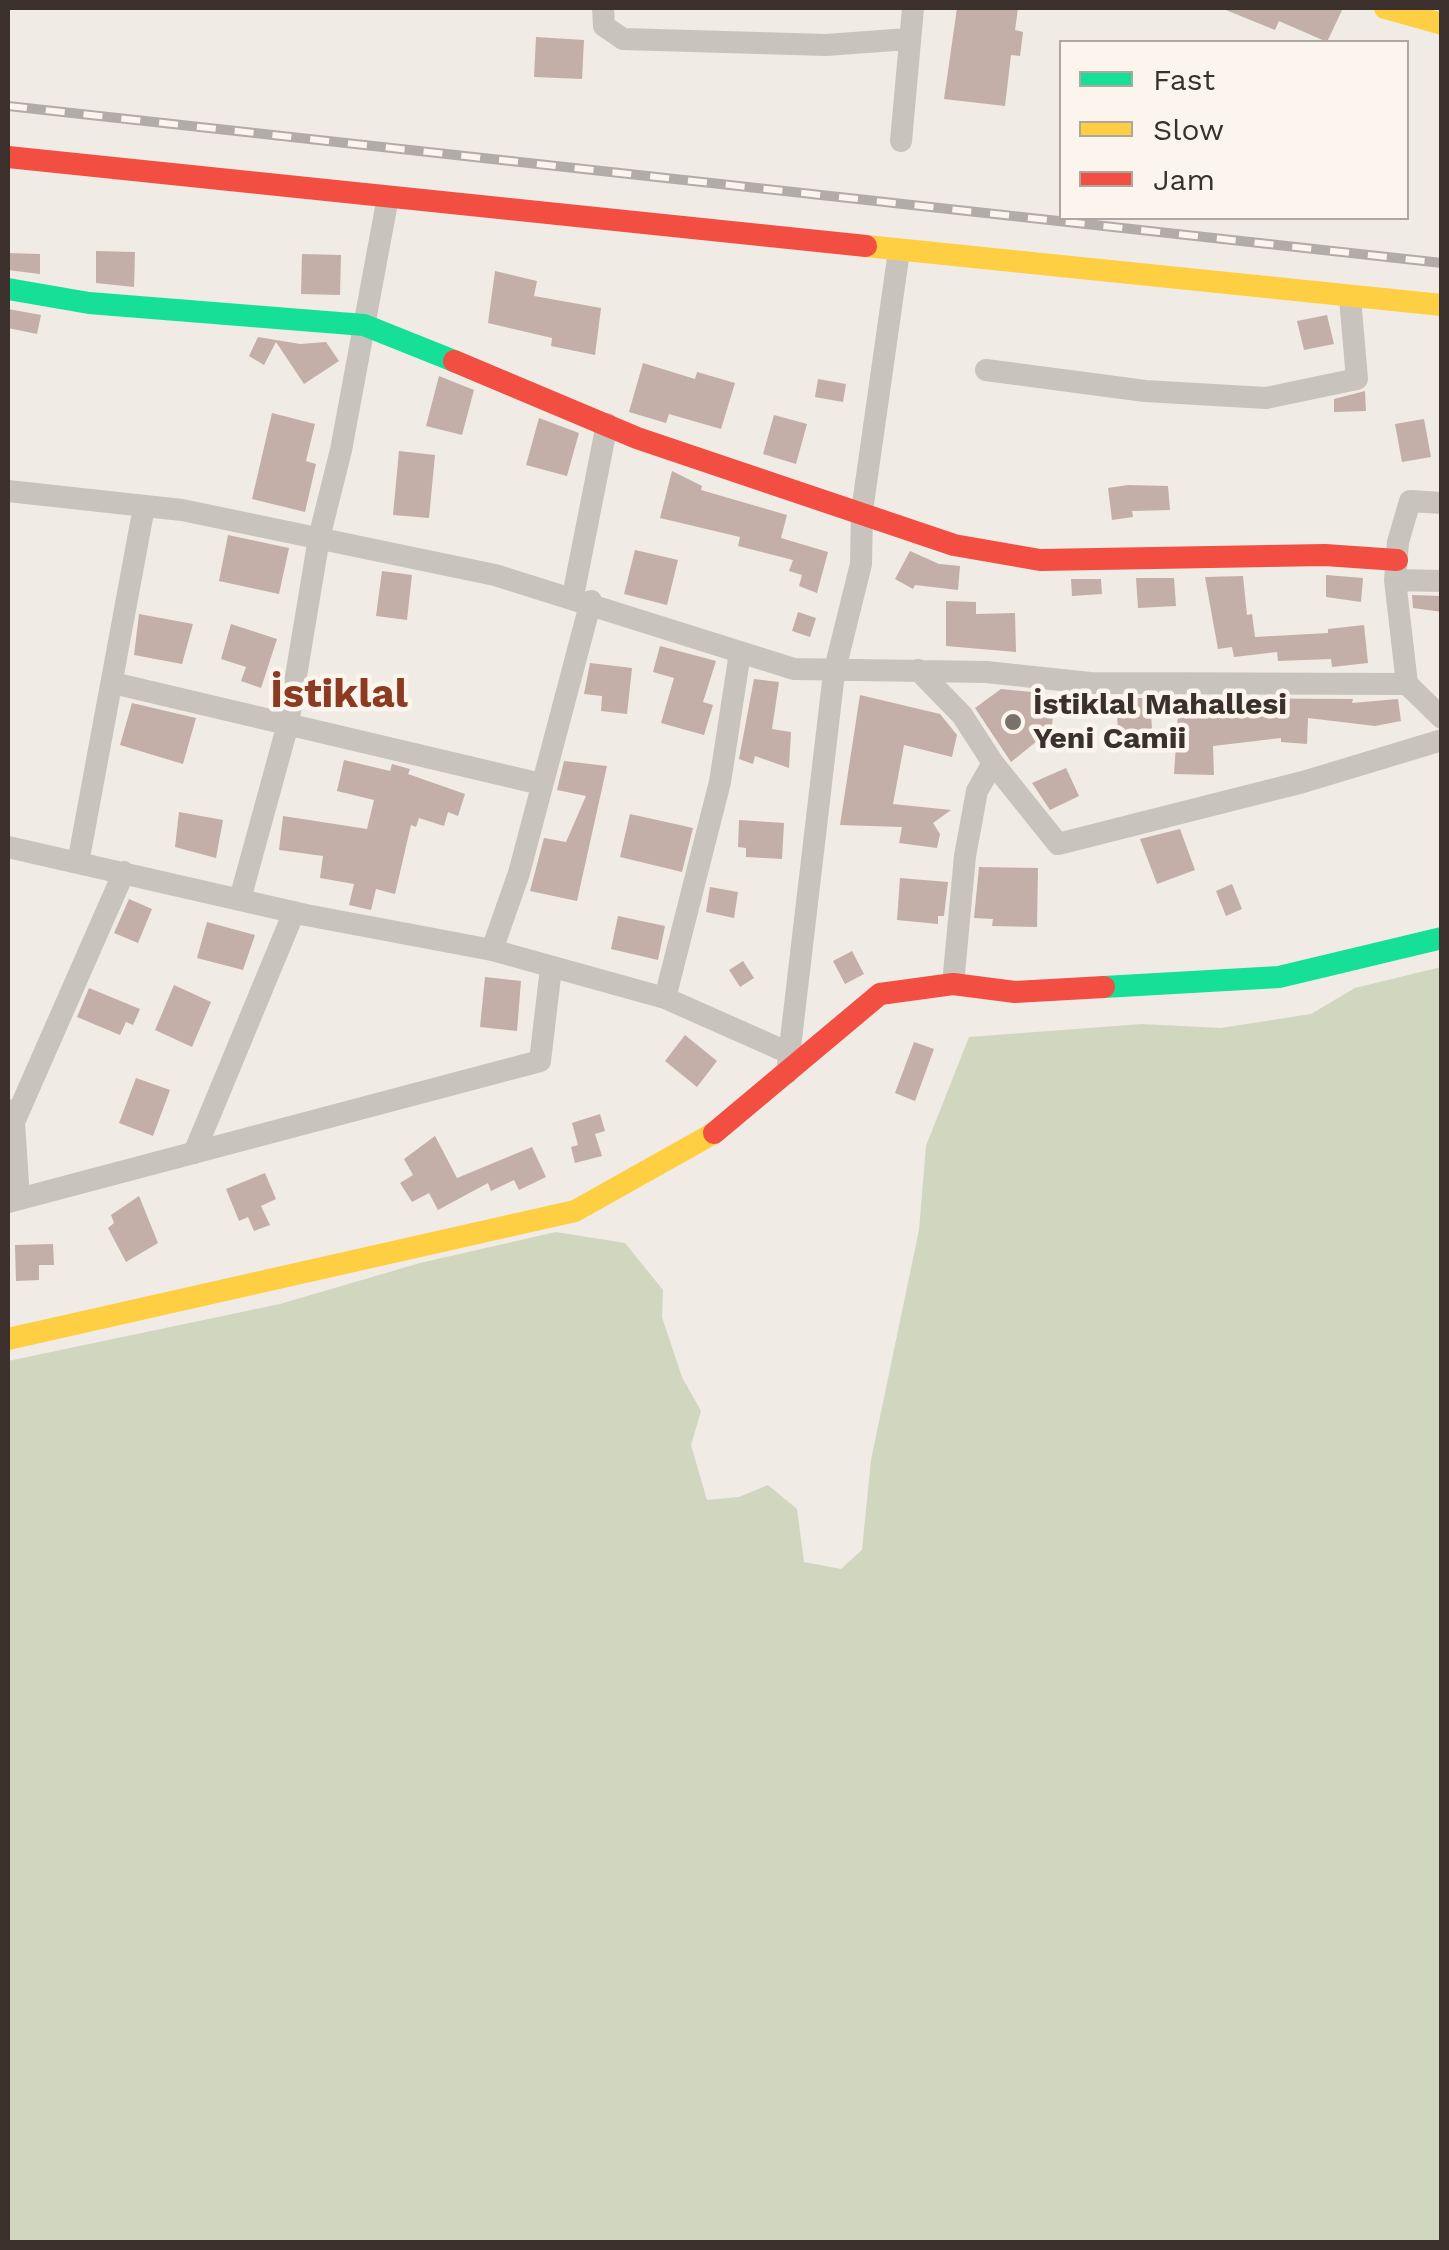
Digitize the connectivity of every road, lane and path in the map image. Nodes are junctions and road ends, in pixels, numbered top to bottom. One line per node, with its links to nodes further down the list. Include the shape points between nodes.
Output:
1 (602, 8): 5 (street, via 604,26 623,39 826,45)
2 (913, 8): 5 (street)
3 (1385, 8): 4 (street)
4 (1442, 24)
5 (908, 40): 6 (street)
6 (902, 141)
7 (8, 157): 8 (street)
8 (388, 197): 9 (street); 13 (street)
9 (900, 251): 11 (street); 19 (street)
10 (8, 289): 13 (street)
11 (1350, 298): 12 (street); 14 (street, via 1357,379 1266,398 1145,392)
12 (1442, 304)
13 (364, 325): 15 (street); 20 (street)
14 (986, 370)
15 (607, 424): 19 (street); 23 (street)
16 (8, 491): 18 (street)
17 (1442, 503): 21 (street, via 1410,502)
18 (144, 507): 20 (street); 27 (street)
19 (862, 511): 21 (street, via 954,545 1040,560 1326,555); 26 (street, via 860,564)
20 (319, 538): 23 (street); 30 (street)
21 (1396, 570): 22 (street); 28 (street)
22 (1442, 582)
23 (582, 599): 24 (street); 33 (street)
24 (740, 653): 26 (street); 43 (street, via 720,782)
25 (918, 670): 26 (street); 28 (street, via 1090,683); 32 (street, via 962,716)
26 (834, 673): 44 (street)
27 (113, 683): 30 (street); 35 (street)
28 (1407, 684): 29 (street)
29 (1442, 718)
30 (288, 724): 33 (street); 37 (street)
31 (1442, 740): 32 (street, via 1058,844)
32 (993, 763): 42 (street, via 977,791 965,856)
33 (540, 784): 40 (street)
34 (8, 847): 35 (street)
35 (78, 863): 36 (street)
36 (124, 872): 37 (street); 45 (street)
37 (240, 900): 38 (street)
38 (294, 912): 40 (street); 46 (street)
39 (1442, 938): 42 (street, via 1279,977 1015,992)
40 (492, 950): 41 (street)
41 (551, 968): 43 (street); 46 (street, via 540,1061)
42 (954, 984): 44 (street, via 880,994)
43 (665, 998): 44 (street)
44 (788, 1063): 48 (street, via 700,1145 575,1211)
45 (11, 1116): 47 (street)
46 (194, 1153): 47 (street)
47 (13, 1200)
48 (8, 1340)

